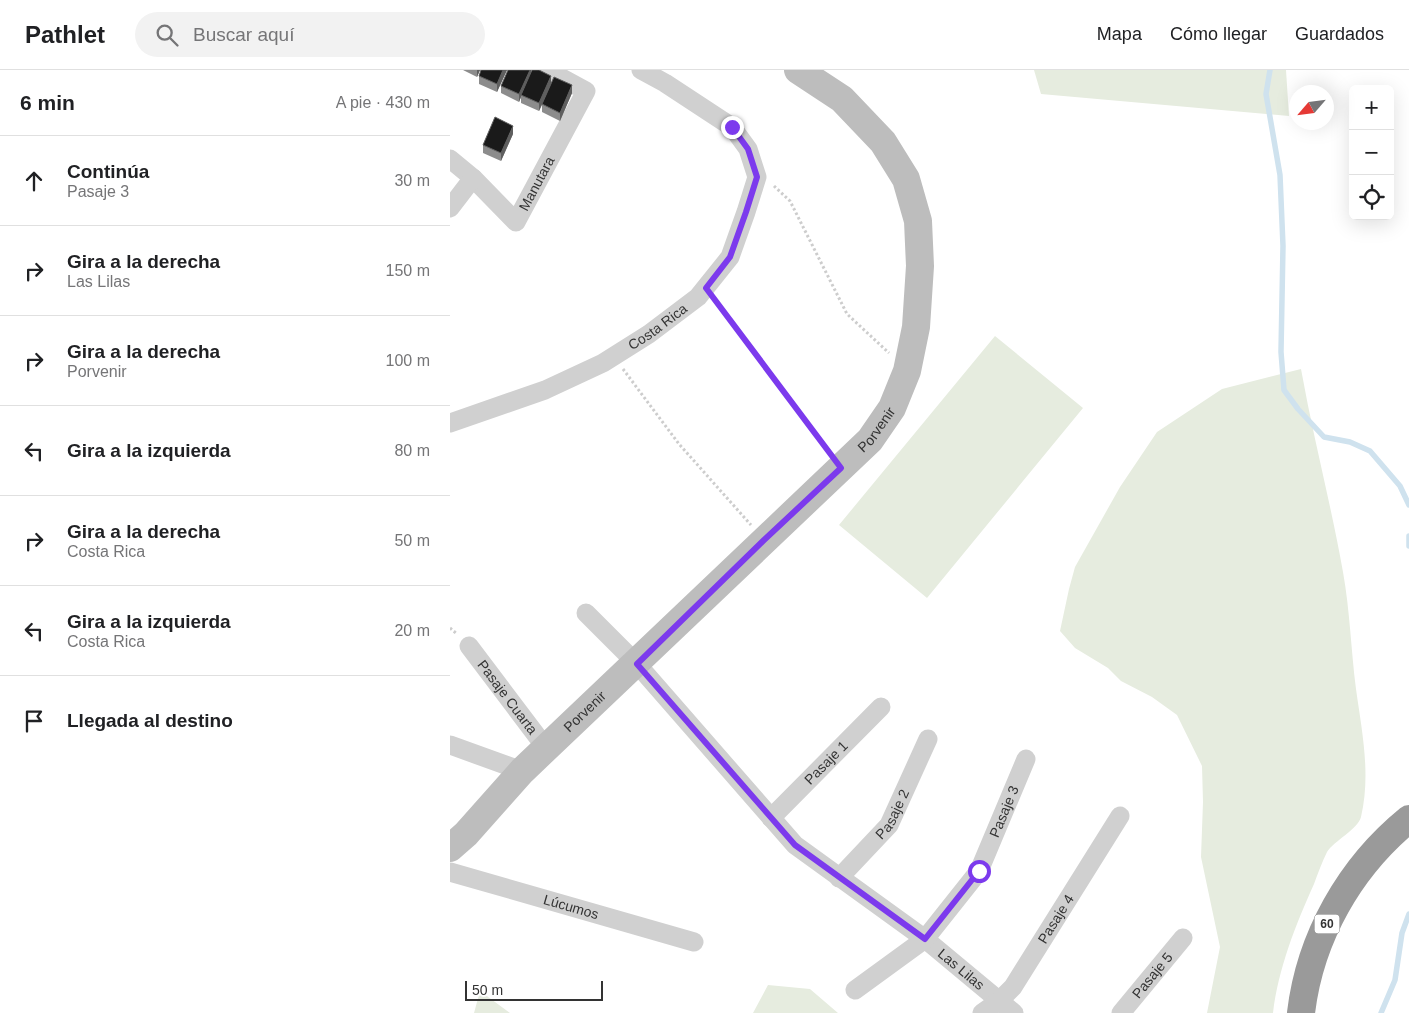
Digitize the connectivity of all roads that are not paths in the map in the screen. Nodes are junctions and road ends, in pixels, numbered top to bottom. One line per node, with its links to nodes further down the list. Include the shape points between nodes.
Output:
1 (546, 70): 5 (street, Manutara, via 586,91 516,222)
2 (641, 70): 7 (street, Costa Rica, via 732,127 748,149 757,177 730,257 698,297 603,363 545,390)
3 (798, 70): 10 (street, Porvenir, via 842,98 883,142 906,179 918,221 920,266 916,327 907,371 892,408 870,440)
4 (450, 159): 5 (street, Manutara)
5 (473, 178): 6 (street)
6 (450, 208)
7 (450, 423)
8 (586, 613): 10 (street, Las Lilas)
9 (469, 646): 14 (street, Pasaje Cuarta)
10 (637, 664): 14 (street, Porvenir); 18 (street, Las Lilas)
11 (881, 707): 18 (street, Pasaje 1)
12 (928, 739): 22 (street, Pasaje 2, via 889,824)
13 (450, 746): 16 (street)
14 (546, 748): 16 (street, Porvenir)
15 (1026, 759): 24 (street, Pasaje 3, via 979,871)
16 (522, 771): 20 (street, Porvenir)
17 (1120, 816): 27 (street, Pasaje 4, via 1014,988)
18 (770, 818): 22 (street, Las Lilas, via 795,845)
19 (1409, 819): 31 (highway, 60, via 1362,866 1334,910 1314,956)
20 (450, 848)
21 (450, 872): 25 (street, Lúcumos)
22 (840, 878): 24 (street, Las Lilas)
23 (1183, 938): 30 (street, Pasaje 5)
24 (925, 939): 26 (street, Pasaje 3); 27 (street, Las Lilas)
25 (694, 942)
26 (854, 990)
27 (999, 1001): 28 (street, Pasaje 4); 29 (street, Las Lilas)
28 (982, 1013)
29 (1014, 1013)
30 (1121, 1013)
31 (1301, 1013)

